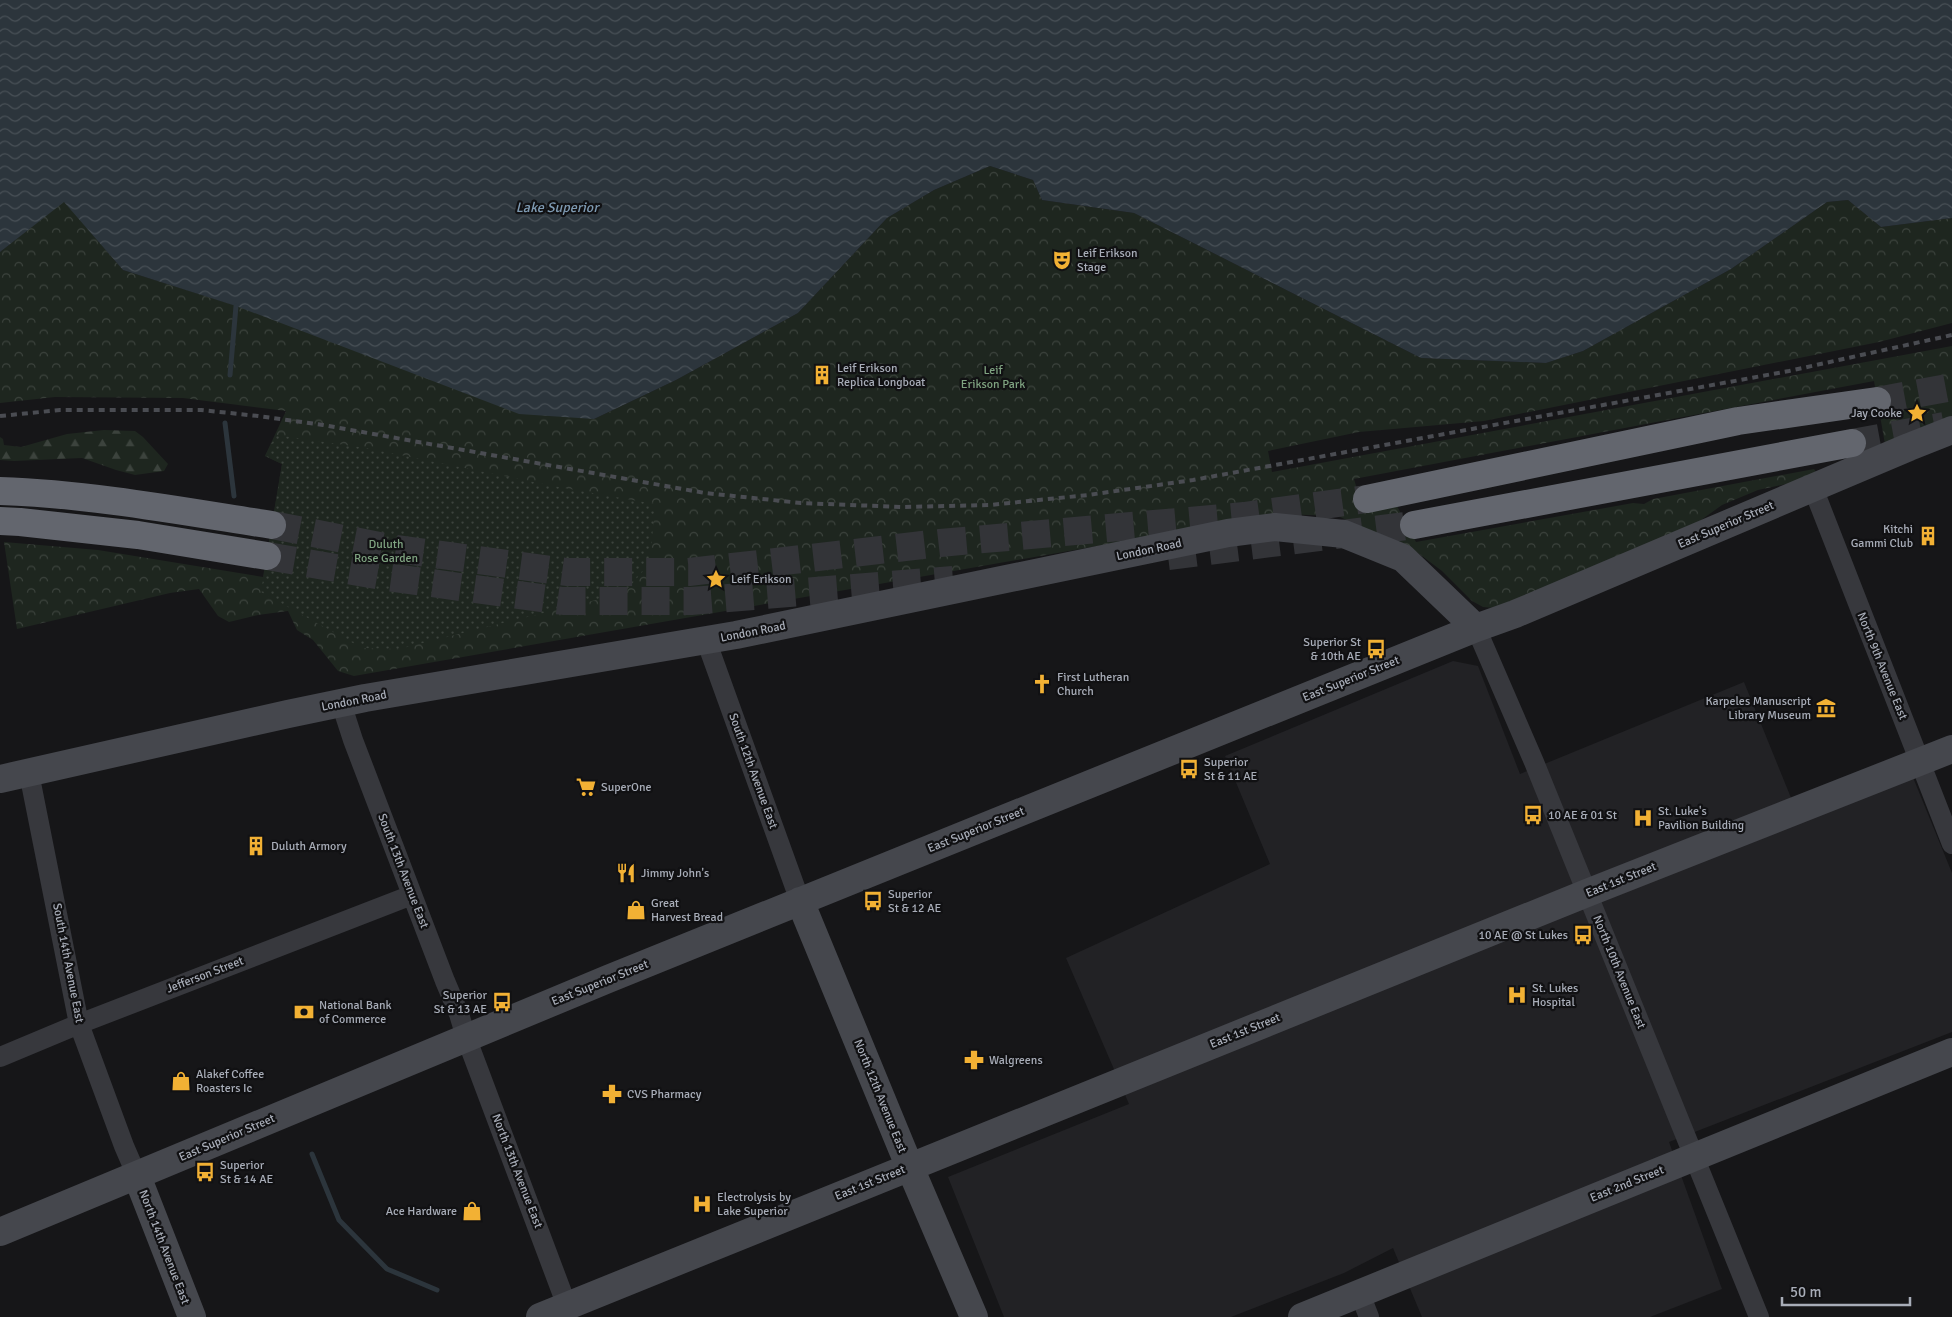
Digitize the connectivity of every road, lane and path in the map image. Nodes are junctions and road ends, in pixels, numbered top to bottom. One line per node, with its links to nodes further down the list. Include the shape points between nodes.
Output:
1 (1878, 401): 6 (highway, via 1738,421)
2 (1952, 430): 4 (street, East Superior Street)
3 (1852, 443): 9 (highway)
4 (1813, 488): 11 (street, East Superior Street); 15 (street, North 9th Avenue East)
5 (0, 491): 8 (highway, via 138,504)
6 (1367, 499)
7 (0, 521): 10 (highway, via 138,535)
8 (272, 525)
9 (1414, 525)
10 (267, 556)
11 (1476, 628): 12 (street, London Road, via 1403,558 1344,534 1276,528 1228,534); 19 (street, North 10th Avenue East); 21 (street, East Superior Street)
12 (706, 640): 13 (street, London Road); 21 (street, South 12th Avenue East)
13 (341, 703): 16 (street, London Road); 20 (street, South 13th Avenue East)
14 (1952, 749): 15 (street, East 1st Street)
15 (1920, 762): 18 (street, North 9th Avenue East); 19 (street, East 1st Street)
16 (29, 773): 17 (street, London Road); 22 (street, South 14th Avenue East)
17 (0, 779)
18 (1952, 844)
19 (1587, 893): 26 (street, North 10th Avenue East); 27 (street, East 1st Street)
20 (412, 895): 22 (street, Jefferson Street); 23 (street, South 13th Avenue East, via 460,1014)
21 (800, 901): 23 (street, East Superior Street); 27 (street, North 12th Avenue East)
22 (79, 1024): 25 (street, Jefferson Street); 28 (street, South 14th Avenue East)
23 (466, 1037): 28 (street, East Superior Street); 31 (street, North 13th Avenue East)
24 (1952, 1052): 26 (street, East 2nd Street)
25 (0, 1057)
26 (1693, 1157): 30 (street, East 2nd Street); 36 (street, North 10th Avenue East)
27 (909, 1167): 31 (street, East 1st Street); 34 (street, North 12th Avenue East)
28 (137, 1176): 29 (street, East Superior Street); 32 (street, North 14th Avenue East)
29 (0, 1232)
30 (1364, 1305): 35 (street, East 2nd Street)
31 (567, 1306): 33 (street, East 1st Street)
32 (192, 1317)
33 (540, 1317)
34 (974, 1317)
35 (1302, 1317)
36 (1759, 1317)

